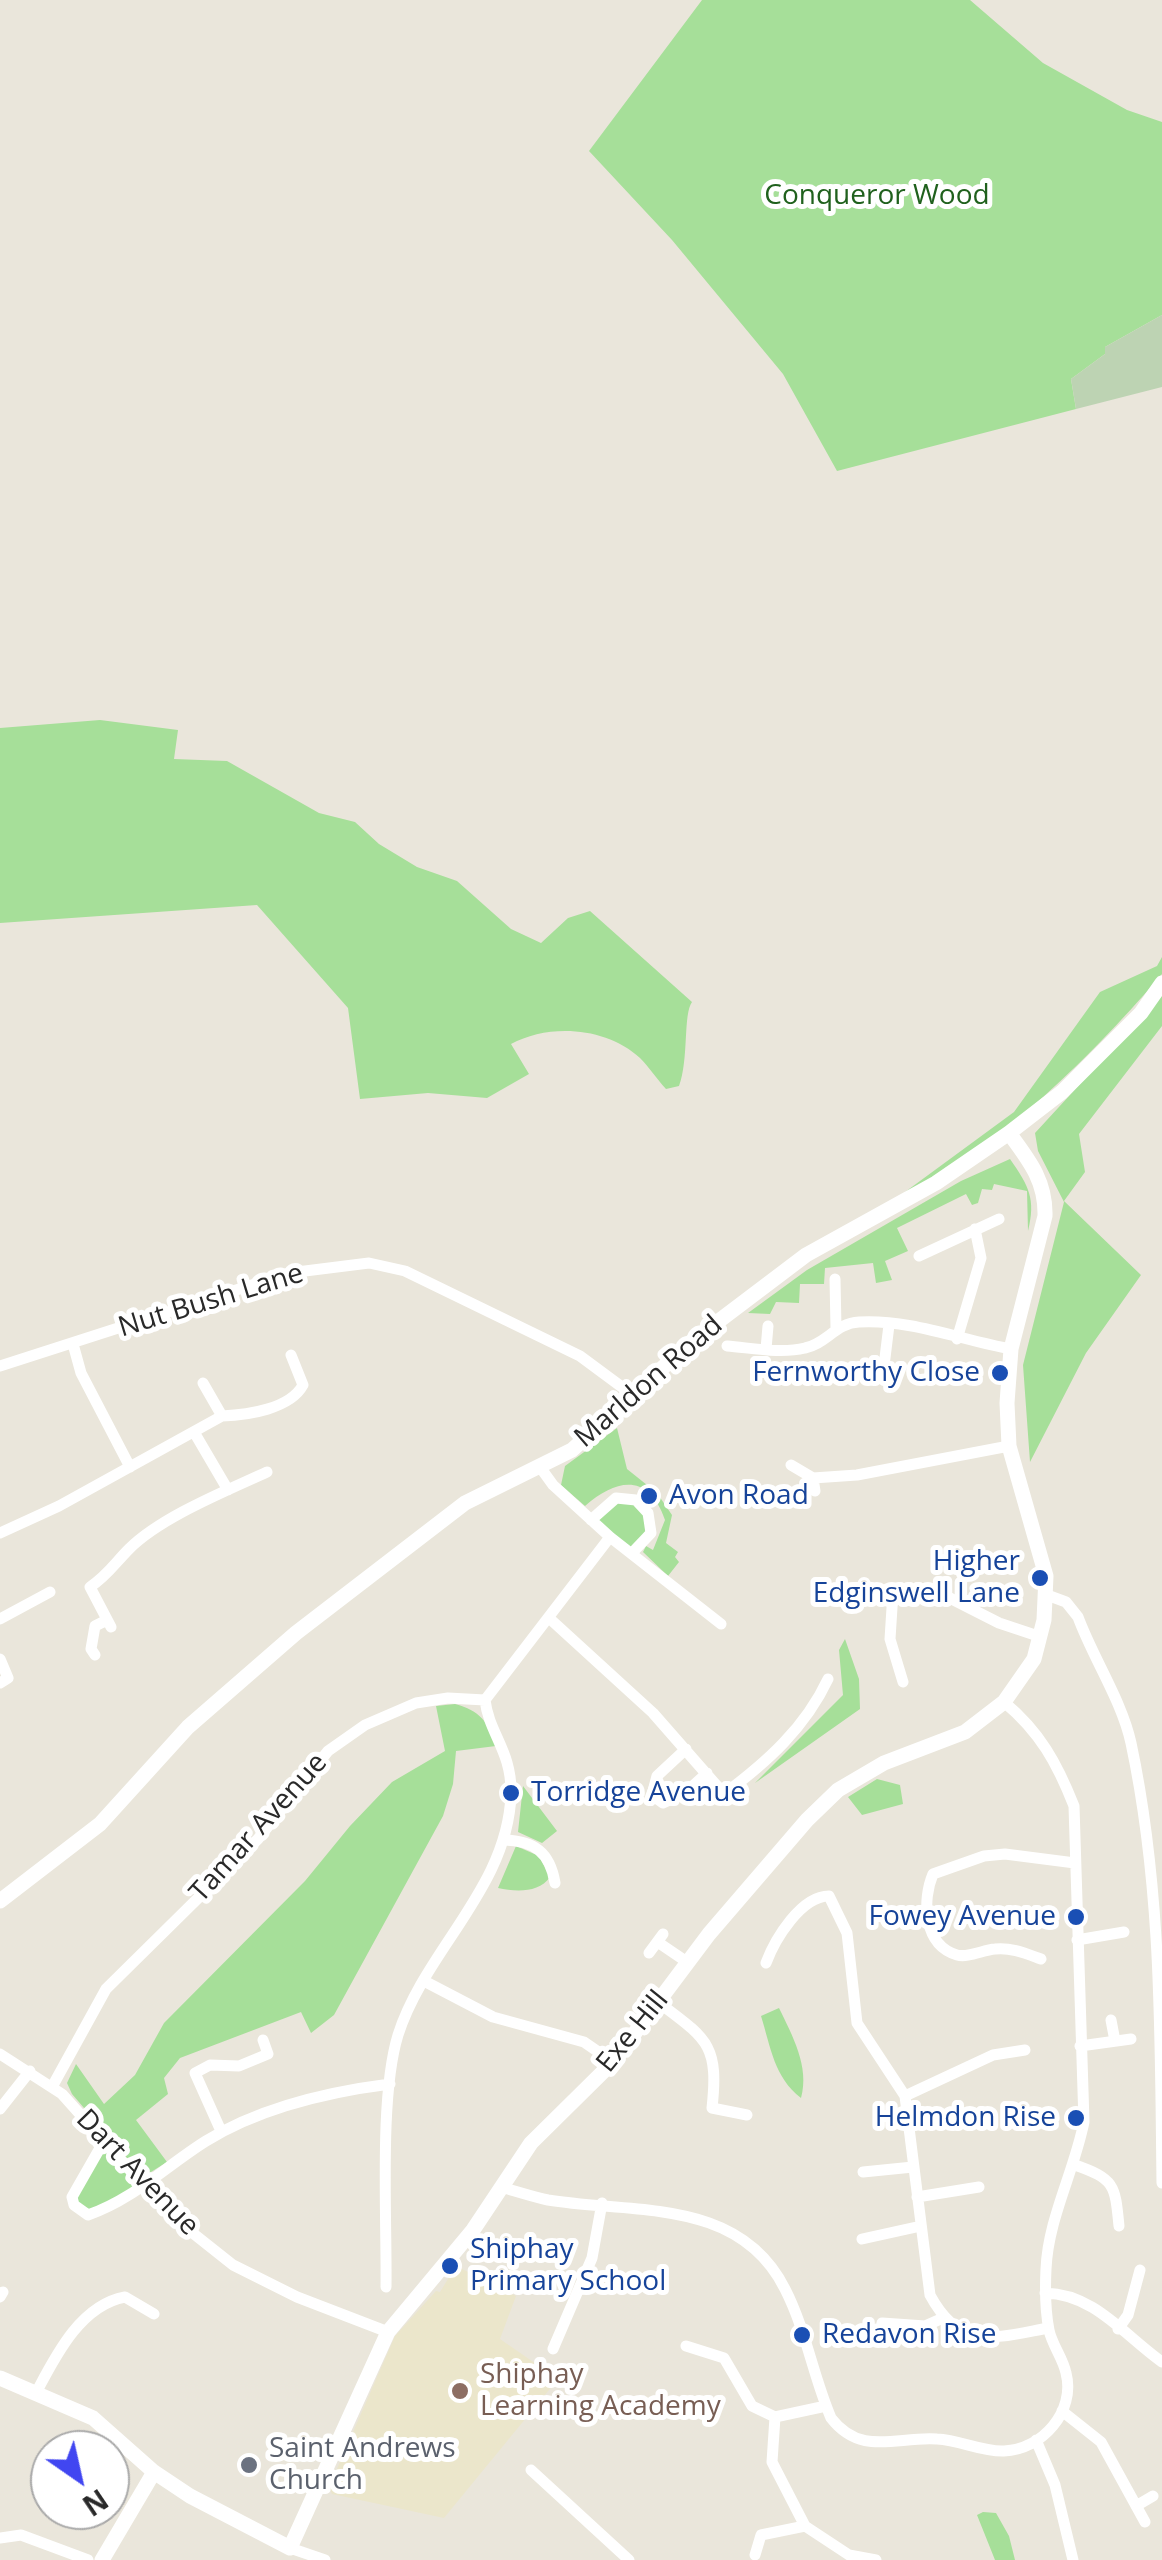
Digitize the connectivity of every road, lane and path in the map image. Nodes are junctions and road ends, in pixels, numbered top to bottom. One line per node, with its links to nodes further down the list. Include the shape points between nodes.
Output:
1 (1162, 983): 2 (street, Marldon Road, via 1062,1092)
2 (1008, 1133): 14 (street, via 1046,1196); 20 (street, Marldon Road, via 921,1192 806,1255)
3 (999, 1219): 4 (street)
4 (975, 1228): 5 (street, via 924,1254); 10 (street, via 981,1258)
5 (938, 1266)
6 (835, 1278): 9 (street)
7 (889, 1325): 9 (street); 10 (street); 17 (street)
8 (768, 1326): 13 (street)
9 (836, 1328): 13 (street, via 806,1348)
10 (957, 1340): 14 (street)
11 (73, 1344): 16 (street, Nut Bush Lane); 20 (street, Nut Bush Lane, via 289,1273 369,1263 405,1272 580,1356); 26 (street)
12 (728, 1346): 13 (street)
13 (766, 1348)
14 (1011, 1348): 24 (street)
15 (291, 1355): 19 (street, via 304,1386)
16 (0, 1366)
17 (884, 1366)
18 (203, 1383): 22 (street)
19 (300, 1391): 21 (street); 22 (street, via 248,1415)
20 (634, 1396): 27 (street, Marldon Road, via 572,1450)
21 (312, 1400)
22 (222, 1416): 23 (street)
23 (194, 1432): 26 (street); 29 (street)
24 (1009, 1446): 25 (street, via 814,1484); 37 (street, via 1043,1558)
25 (791, 1465)
26 (130, 1467): 31 (street)
27 (540, 1467): 30 (street); 54 (street, Marldon Road, via 464,1503 296,1633 201,1715 100,1824)
28 (268, 1472): 29 (street)
29 (228, 1490): 42 (street, via 150,1533 90,1588 109,1624 95,1626)
30 (591, 1520): 32 (street); 33 (street, via 616,1498 636,1500 648,1513 651,1533)
31 (0, 1532)
32 (610, 1537): 33 (street); 38 (street)
33 (632, 1553): 40 (street)
34 (50, 1592): 39 (street)
35 (892, 1592): 36 (street); 41 (street, via 936,1591); 44 (street, via 890,1639)
36 (872, 1595)
37 (1047, 1595): 41 (street, Exe Hill); 82 (street, via 1066,1602 1078,1617 1130,1739 1150,1840 1159,1933)
38 (549, 1618): 47 (street); 49 (street)
39 (0, 1619)
40 (720, 1624)
41 (1041, 1637): 48 (street, Exe Hill)
42 (96, 1655)
43 (0, 1660): 45 (street, via 8,1678)
44 (903, 1682)
45 (0, 1683)
46 (829, 1686): 50 (street, via 791,1736 724,1794)
47 (485, 1700): 51 (street, via 509,1766); 73 (street, Tamar Avenue, via 416,1703 365,1725 328,1751 258,1839 106,1989)
48 (1004, 1702): 52 (street, via 1058,1762 1074,1806); 59 (street, Exe Hill, via 965,1732 884,1763 838,1790 780,1846)
49 (686, 1749): 50 (street); 50 (street, via 657,1776 652,1795 663,1803 674,1800)
50 (707, 1772)
51 (504, 1840): 53 (street, via 536,1846); 61 (street)
52 (1075, 1863): 56 (street); 58 (street, via 984,1856 933,1874 929,1884 926,1919 948,1950 959,1956 1002,1949)
53 (555, 1883)
54 (0, 1901)
55 (1124, 1932): 56 (street)
56 (1077, 1940): 67 (street)
57 (649, 1953): 59 (street, via 661,1939)
58 (1041, 1959)
59 (687, 1962): 62 (street, Exe Hill)
60 (766, 1963): 74 (street, via 776,1938 817,1898 829,1896 847,1933 857,2023)
61 (424, 1981): 70 (street, via 493,2017 584,2042); 72 (street, via 397,2039)
62 (658, 2002): 70 (street, Exe Hill); 76 (street, via 709,2044 712,2108)
63 (1111, 2020): 66 (street)
64 (1131, 2039): 66 (street)
65 (263, 2040): 77 (street, via 268,2054 195,2073)
66 (1115, 2042): 67 (street)
67 (1080, 2046): 79 (street, via 1084,2122)
68 (1025, 2050): 74 (street, via 993,2055)
69 (0, 2054): 71 (street, Dart Avenue)
70 (613, 2062): 85 (street, Exe Hill, via 531,2143)
71 (30, 2072): 73 (street, Dart Avenue); 75 (street)
72 (390, 2084): 77 (street, via 323,2095); 92 (street)
73 (52, 2087): 78 (street, Dart Avenue)
74 (904, 2096): 80 (street)
75 (0, 2109)
76 (747, 2115)
77 (222, 2132): 84 (street)
78 (104, 2141): 84 (street, Dart Avenue); 84 (street, via 72,2197 74,2206 88,2215)
79 (1075, 2164): 89 (street, via 1109,2180); 93 (street, via 1048,2242)
80 (913, 2167): 81 (street); 86 (street)
81 (863, 2172)
82 (1162, 2183)
83 (979, 2186): 86 (street)
84 (143, 2187): 99 (street, Dart Avenue, via 233,2265)
85 (504, 2188): 87 (street); 99 (street, Exe Hill)
86 (918, 2197): 88 (street)
87 (602, 2204): 101 (street, via 592,2258); 105 (street, via 688,2214 761,2252 785,2288)
88 (921, 2226): 90 (street); 95 (street, via 930,2294)
89 (1119, 2226)
90 (862, 2239)
91 (1140, 2270): 98 (street)
92 (386, 2288)
93 (1045, 2294): 97 (street); 98 (street, via 1088,2300)
94 (154, 2314): 104 (street, via 125,2298 111,2300 73,2333)
95 (943, 2318): 96 (street, via 924,2326); 97 (street, via 979,2338)
96 (882, 2323)
97 (1048, 2328): 106 (street, via 1066,2372)
98 (1118, 2329): 102 (street)
99 (388, 2332): 116 (street, Exe Hill)
100 (686, 2346): 107 (street, via 724,2358 752,2406)
101 (553, 2349)
102 (1162, 2362)
103 (0, 2378): 104 (street)
104 (37, 2391): 110 (street, via 93,2418)
105 (826, 2406): 107 (street); 108 (street, via 846,2434 873,2444 928,2438 1005,2451)
106 (1062, 2411): 108 (street); 112 (street, via 1102,2442)
107 (775, 2417): 114 (street, via 772,2462)
108 (1036, 2440): 123 (street)
109 (530, 2470): 121 (street)
110 (154, 2472): 116 (street, via 220,2515); 119 (street)
111 (1153, 2496): 112 (street)
112 (1136, 2506): 113 (street)
113 (1145, 2522)
114 (805, 2526): 117 (street, via 761,2535); 122 (street, via 849,2556)
115 (0, 2538): 118 (street, via 21,2535)
116 (290, 2548): 120 (street)
117 (755, 2555)
118 (88, 2560)
119 (102, 2560)
120 (325, 2560)
121 (629, 2560)
122 (876, 2560)
123 (1073, 2560)

